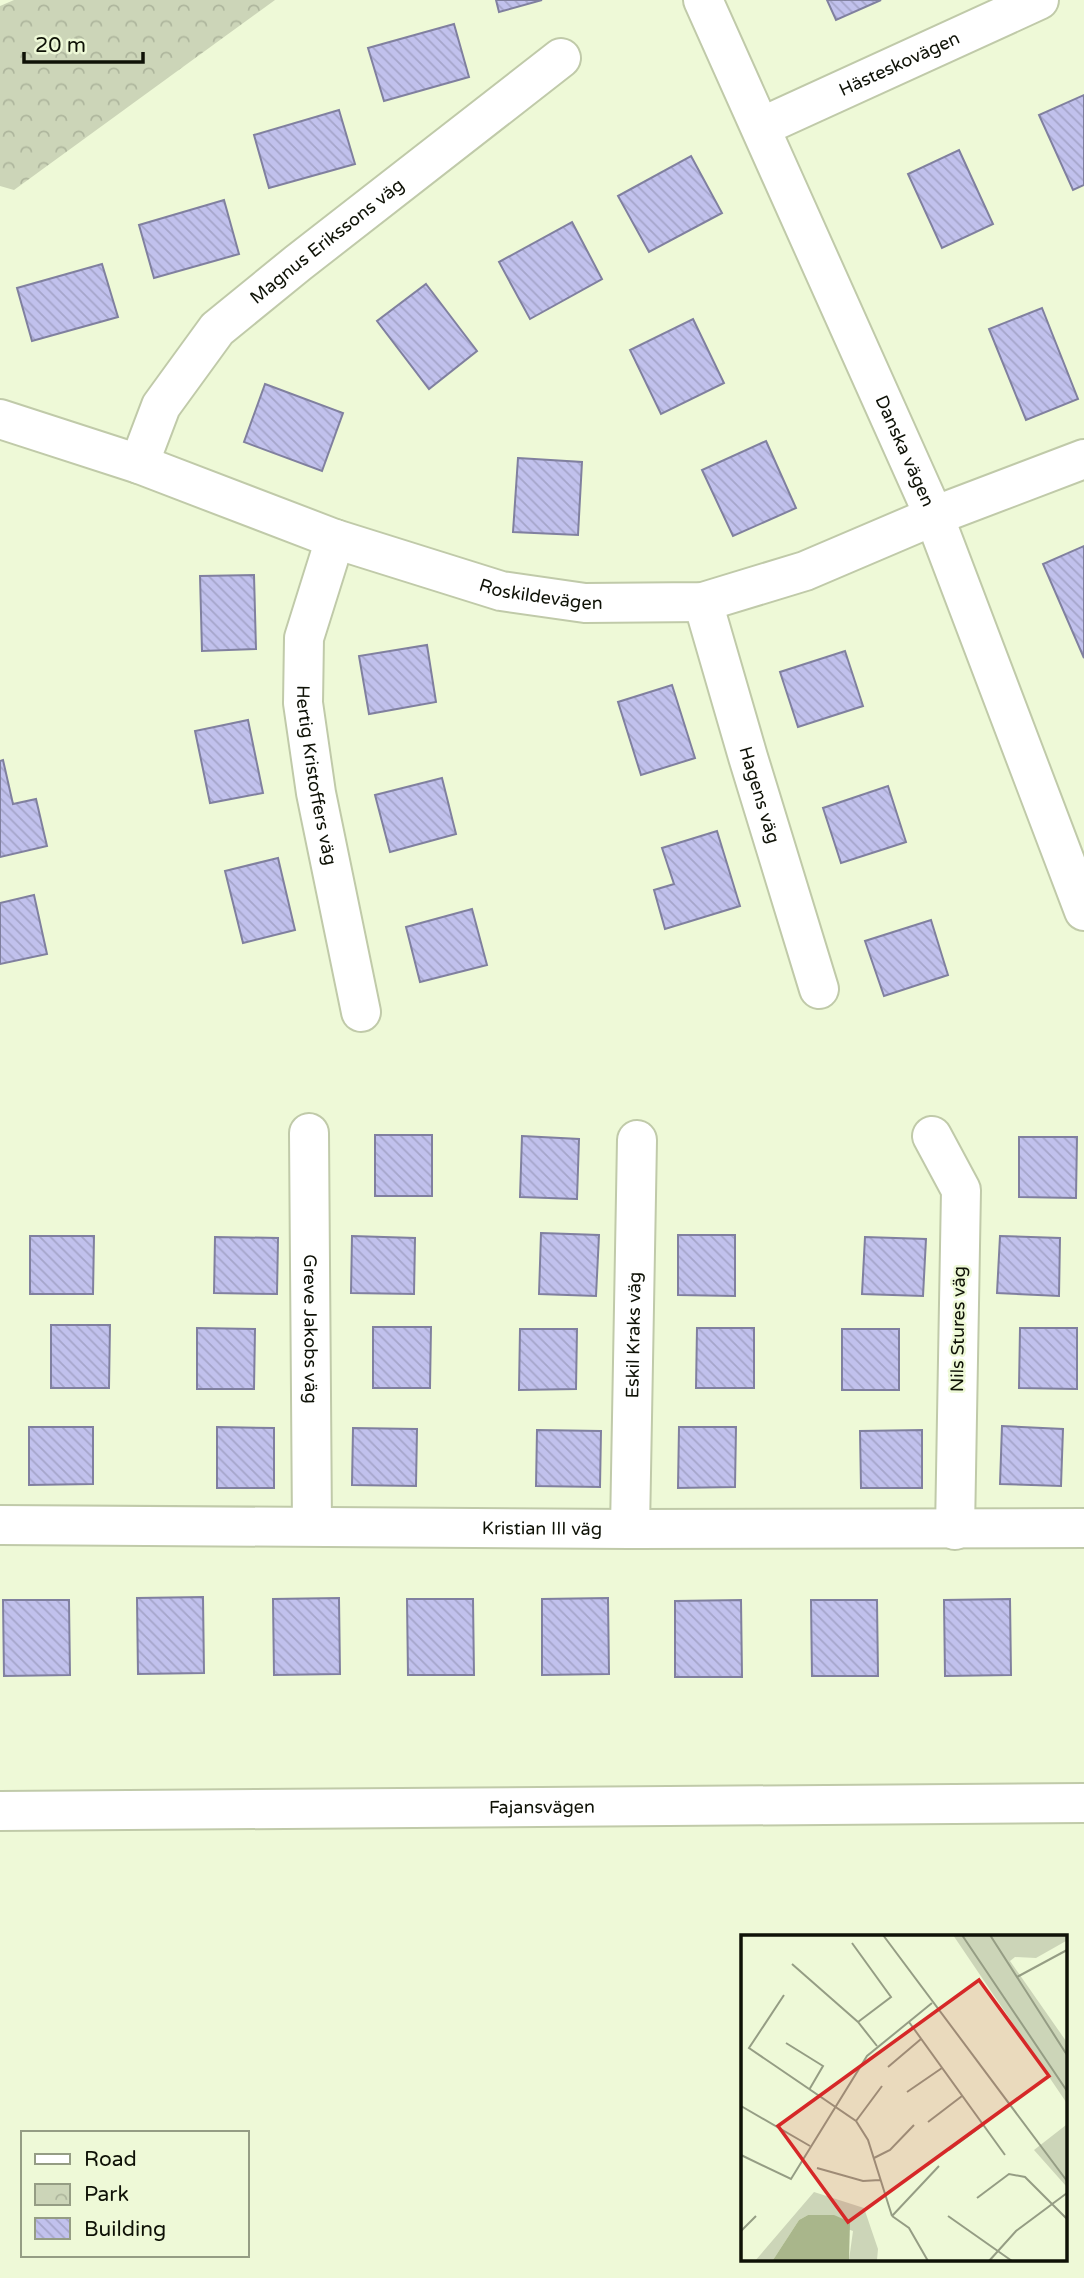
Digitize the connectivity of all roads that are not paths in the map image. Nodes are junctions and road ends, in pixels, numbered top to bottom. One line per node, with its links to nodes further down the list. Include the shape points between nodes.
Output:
1 (703, 0): 4 (street, Danska vägen)
2 (1039, 0): 4 (street, Hästeskovägen)
3 (561, 58): 7 (street, Magnus Erikssons väg, via 217,329 161,406)
4 (761, 127): 8 (street, Danska vägen)
5 (0, 419): 7 (street, Roskildevägen)
6 (1084, 459): 8 (street, Roskildevägen)
7 (139, 464): 9 (street, Roskildevägen)
8 (934, 516): 10 (street, Roskildevägen, via 805,571); 11 (street, Danska vägen)
9 (335, 539): 10 (street, Roskildevägen, via 501,591 586,603); 13 (street, Hertig Kristoffers väg, via 304,638 303,703 316,793)
10 (703, 602): 12 (street, Hagens väg)
11 (1084, 911)
12 (819, 989)
13 (361, 1012)
14 (309, 1133): 18 (street, Greve Jakobs väg)
15 (932, 1136): 21 (street, Nils Stures väg, via 961,1190)
16 (637, 1140): 20 (street, Eskil Kraks väg)
17 (0, 1525): 18 (street, Kristian III väg)
18 (312, 1527): 20 (street, Kristian III väg)
19 (1084, 1528): 21 (street, Kristian III väg)
20 (630, 1529): 21 (street, Kristian III väg)
21 (955, 1530)
22 (1084, 1803): 23 (street, Fajansvägen)
23 (0, 1811)

